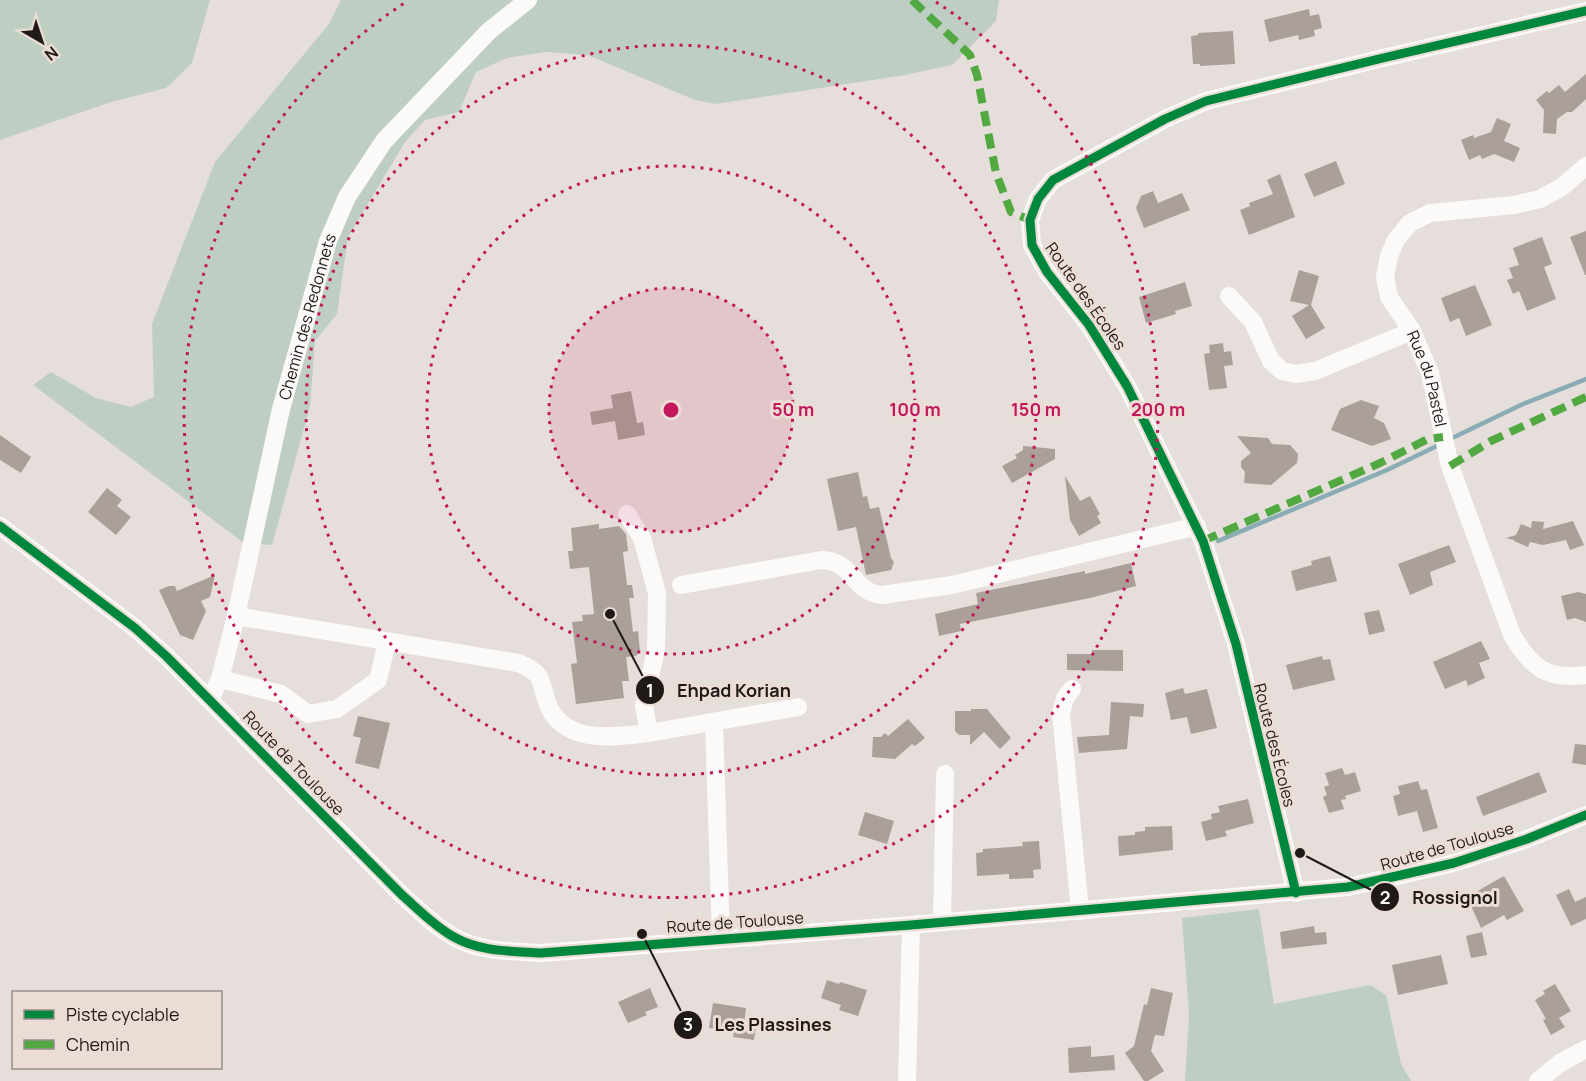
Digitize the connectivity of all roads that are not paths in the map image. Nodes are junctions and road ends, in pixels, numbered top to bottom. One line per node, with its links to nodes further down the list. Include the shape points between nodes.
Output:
1 (528, 0): 10 (street, Chemin des Redonnets, via 489,31 384,141 347,197 328,241 281,409)
2 (1586, 11): 8 (street, Route des Écoles, via 1206,101 1053,180 1038,199 1030,220 1032,244 1047,272 1089,325 1127,386)
3 (1586, 166): 5 (street, Rue du Pastel, via 1562,187 1540,199 1430,213 1410,223 1396,240 1385,277 1389,297)
4 (1229, 296): 5 (street, via 1253,322 1272,361 1282,372 1315,371)
5 (1412, 331): 12 (street, Rue du Pastel, via 1430,373 1446,452 1512,635 1535,666 1553,675)
6 (627, 514): 18 (street, via 642,538 657,593 656,649 644,706)
7 (0, 526): 15 (street, Route de Toulouse, via 135,628)
8 (1197, 526): 9 (street, via 952,585 882,595 870,594 844,566 821,560); 21 (street, Route des Écoles, via 1236,644)
9 (681, 585)
10 (236, 616): 11 (street); 13 (street, Chemin des Redonnets)
11 (387, 642): 13 (street, via 378,680 337,710 309,714 280,694); 18 (street, via 532,668 542,681 556,717 584,735)
12 (1586, 675)
13 (220, 679): 15 (street, Chemin des Redonnets)
14 (1072, 689): 22 (street, via 1060,713)
15 (211, 698): 25 (street, Route de Toulouse, via 402,895 453,937 492,949 541,952)
16 (798, 707): 17 (street)
17 (714, 723): 18 (street); 25 (street)
18 (649, 733)
19 (945, 774): 23 (street)
20 (1586, 814): 21 (street, Route de Toulouse, via 1454,863 1348,887)
21 (1296, 893): 22 (street, Route de Toulouse)
22 (1080, 911): 23 (street, Route de Toulouse)
23 (942, 922): 24 (street, Route de Toulouse)
24 (911, 925): 25 (street, Route de Toulouse); 27 (street)
25 (721, 938)
26 (1586, 1049): 28 (street)
27 (906, 1081)
28 (1538, 1081)

